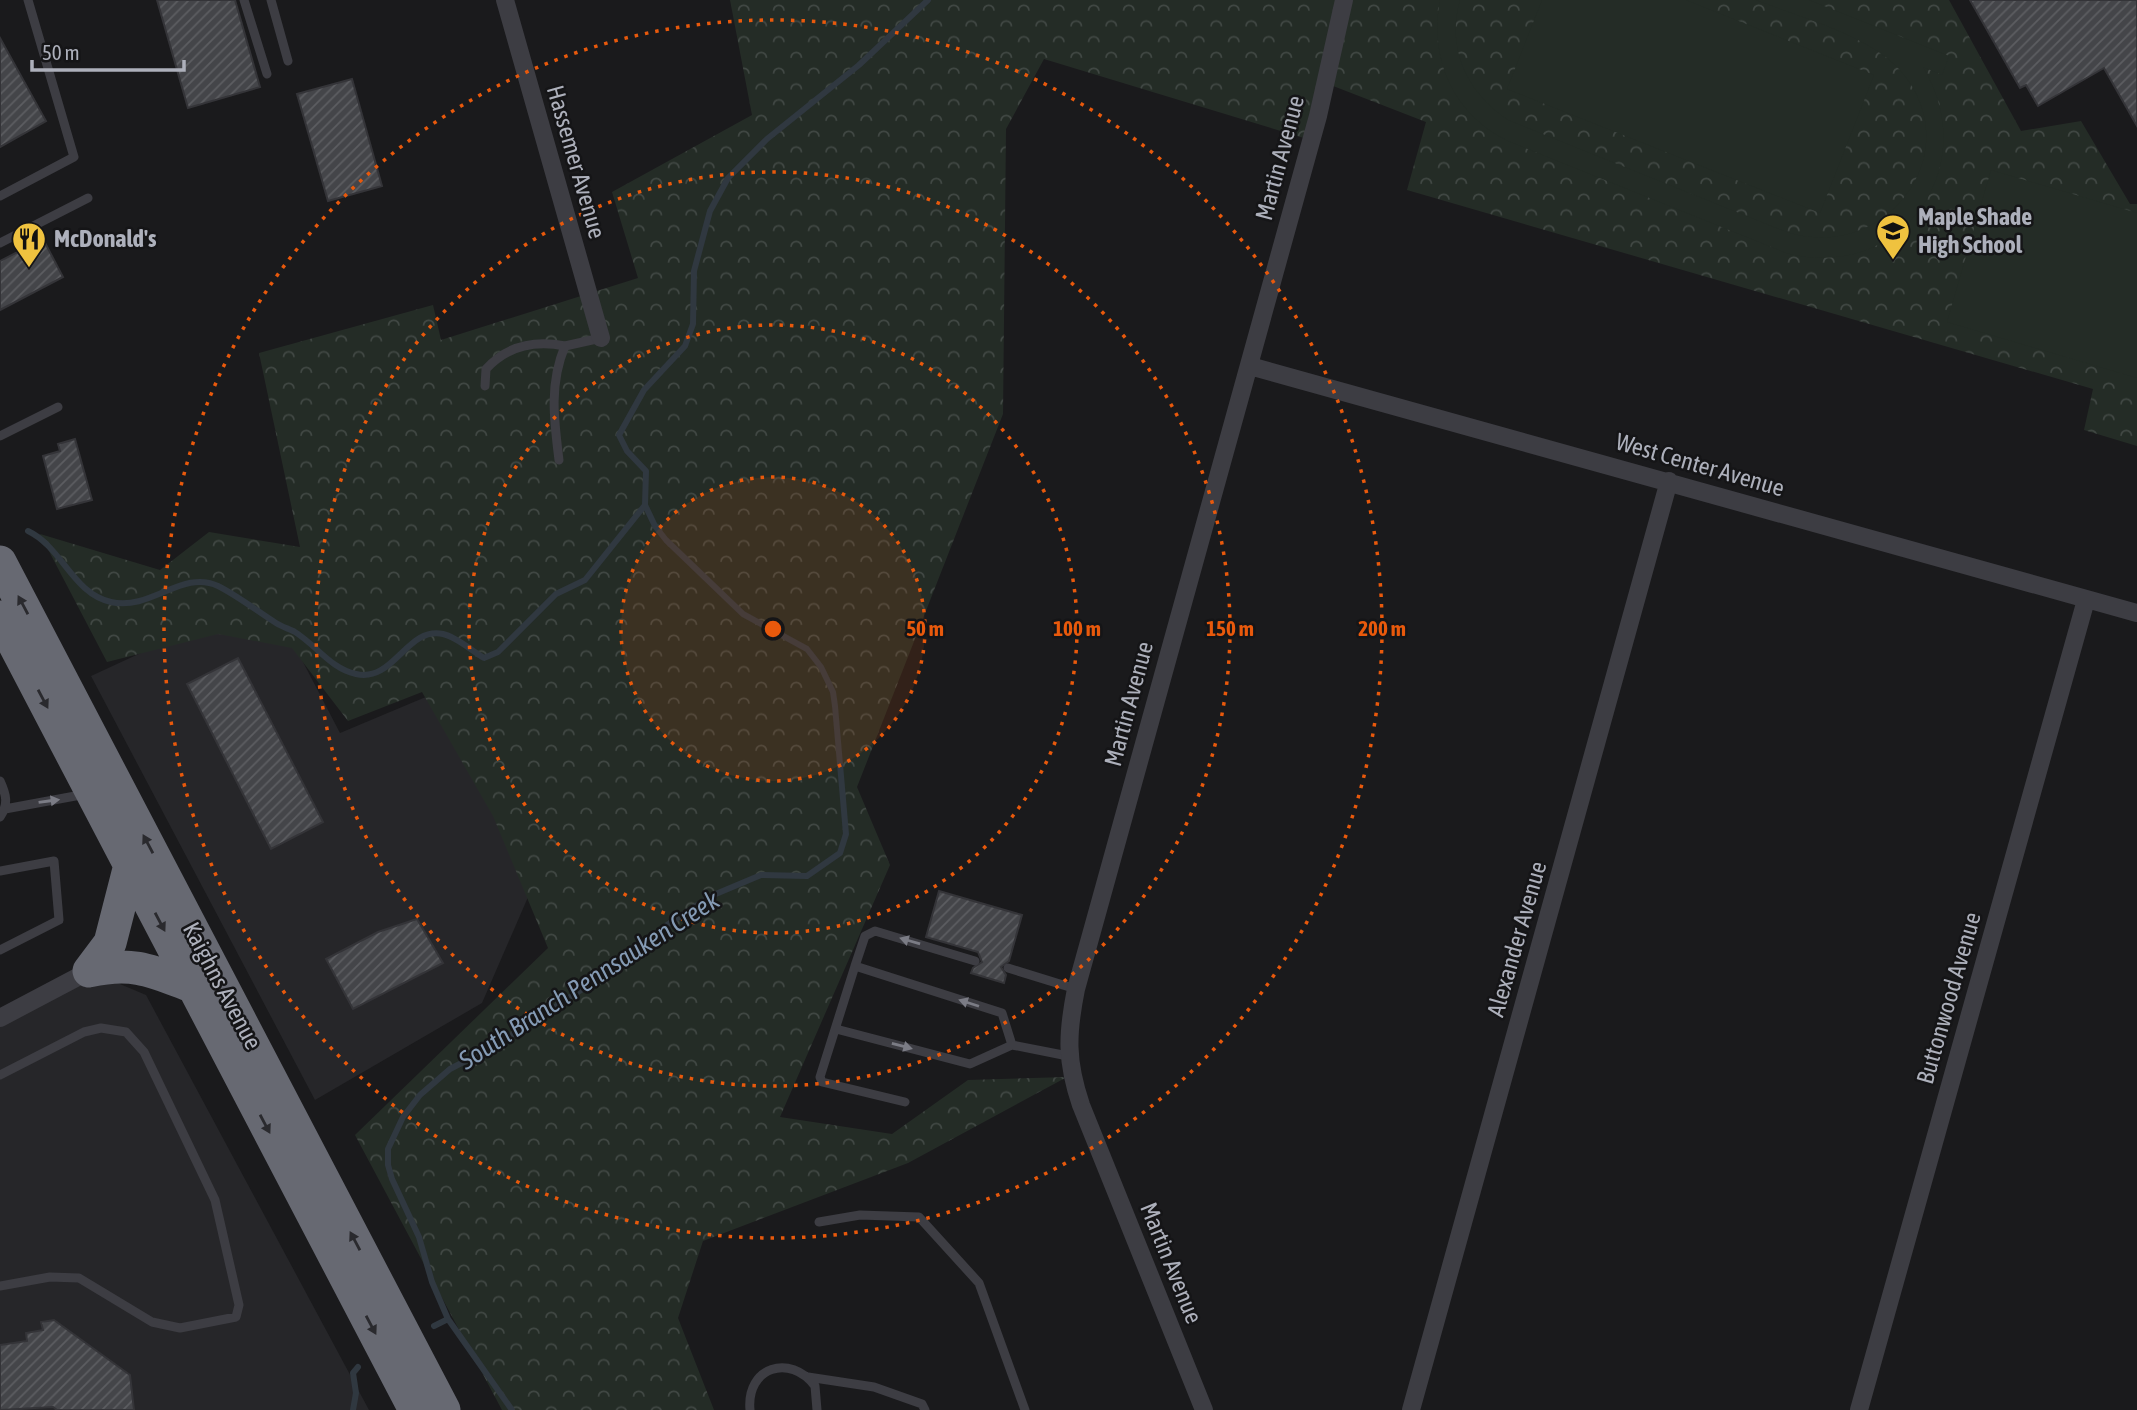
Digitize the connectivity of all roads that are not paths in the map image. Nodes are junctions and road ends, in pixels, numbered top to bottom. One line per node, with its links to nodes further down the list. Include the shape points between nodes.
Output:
1 (28, 0): 8 (lane, via 74,157)
2 (244, 0): 7 (lane)
3 (271, 0): 6 (lane)
4 (505, 0): 11 (street, Hassemer Avenue)
5 (1344, 0): 13 (street, Martin Avenue, via 1318,116)
6 (288, 61)
7 (267, 74)
8 (0, 196)
9 (88, 198): 10 (lane)
10 (0, 243)
11 (601, 338): 12 (lane)
12 (565, 346): 14 (lane, via 519,346 486,369); 17 (lane, via 553,387)
13 (1250, 366): 18 (street, West Center Avenue); 34 (street, Martin Avenue)
14 (485, 386)
15 (58, 407): 16 (lane)
16 (0, 436)
17 (559, 460)
18 (1669, 481): 20 (street, West Center Avenue); 51 (street, Alexander Avenue)
19 (0, 562): 45 (highway, Kaighns Avenue, one-way to 19)
20 (2086, 600): 21 (street, West Center Avenue); 52 (street, Buttonwood Avenue)
21 (2137, 613)
22 (0, 617): 24 (highway, Kaighns Avenue, one-way to 24, via 13,650)
23 (0, 781): 25 (lane, via 6,794)
24 (93, 793): 25 (lane, one-way to 24); 26 (highway, Kaighns Avenue)
25 (2, 813)
26 (130, 865): 32 (highway, via 110,943); 33 (highway, Kaighns Avenue, one-way to 33)
27 (0, 871): 28 (lane, via 54,861 60,920)
28 (0, 950)
29 (975, 961): 30 (lane, one-way to 30, via 875,931 865,936)
30 (855, 966): 36 (lane); 37 (lane, one-way to 30, via 1002,1013)
31 (1008, 968): 34 (lane)
32 (89, 971): 33 (highway, via 120,964 148,969); 35 (street)
33 (194, 987): 44 (highway, Kaighns Avenue, one-way to 44)
34 (1076, 989): 38 (street, Martin Avenue)
35 (0, 1018)
36 (836, 1029): 37 (lane, one-way to 37, via 970,1064); 40 (lane, via 822,1082)
37 (1013, 1045): 38 (lane)
38 (1068, 1056): 50 (street, Martin Avenue, via 1080,1105)
39 (0, 1075): 42 (lane, via 84,1032 101,1028 126,1032 144,1052 215,1200 239,1305 236,1317 180,1328 152,1322 79,1278 50,1277)
40 (905, 1102)
41 (819, 1222): 49 (lane, via 860,1215 919,1217 979,1283)
42 (0, 1286)
43 (808, 1377): 46 (lane, via 788,1367 766,1372 752,1388); 47 (lane, via 815,1386); 48 (lane, via 874,1387 922,1404)
44 (415, 1410)
45 (444, 1410)
46 (750, 1410)
47 (817, 1410)
48 (925, 1410)
49 (1026, 1410)
50 (1204, 1410)
51 (1411, 1410)
52 (1859, 1410)

